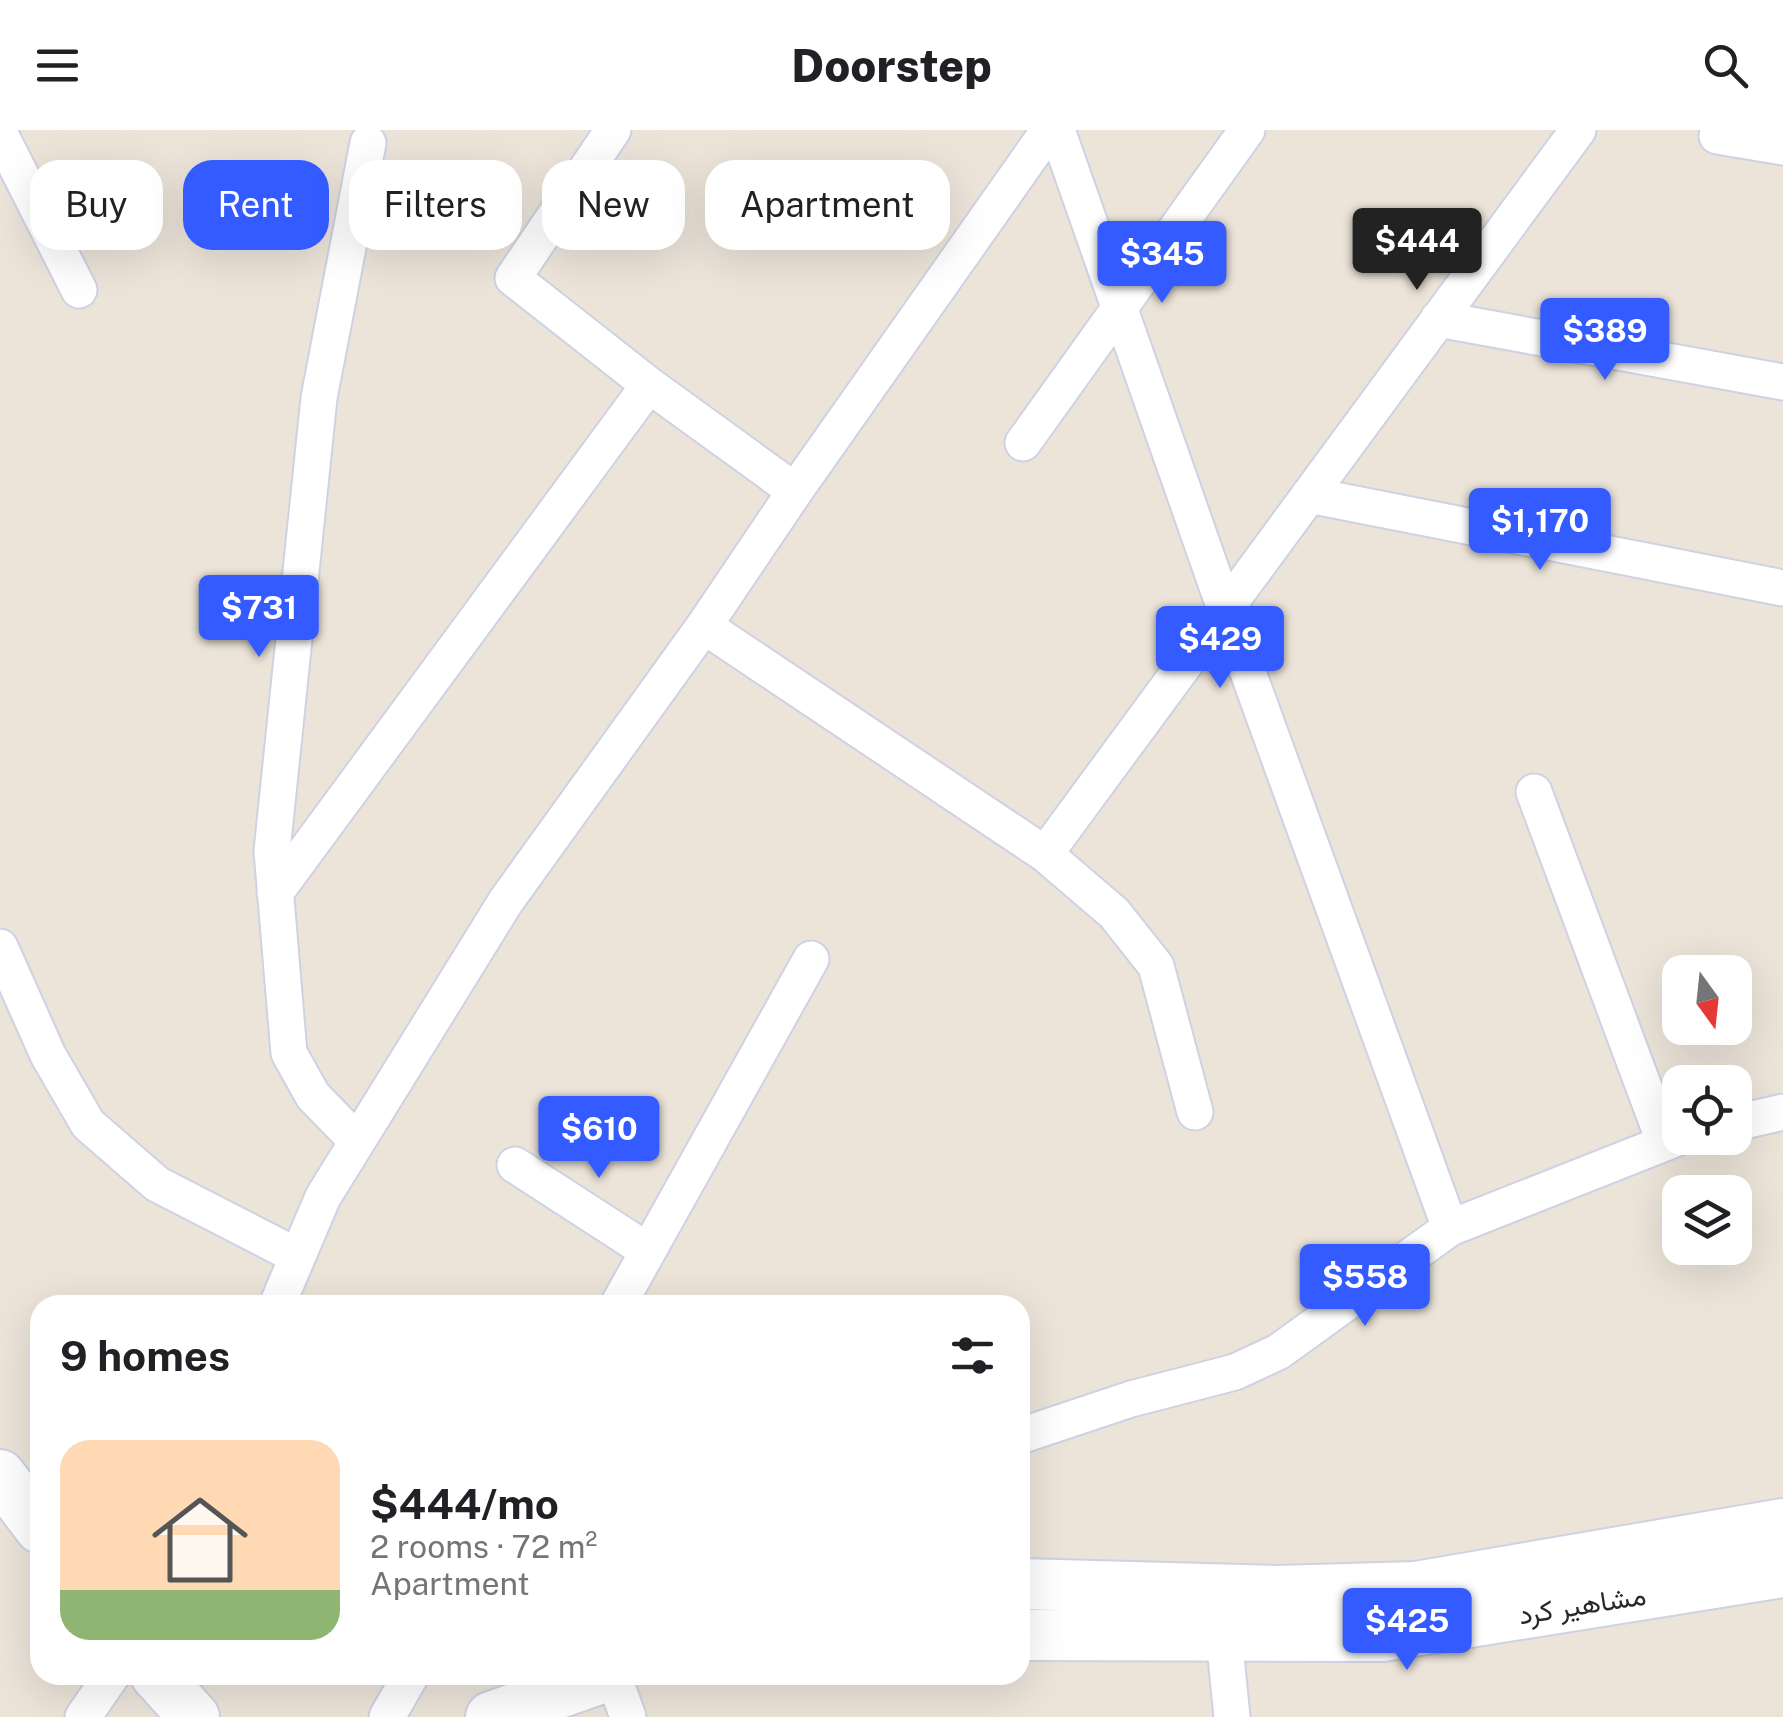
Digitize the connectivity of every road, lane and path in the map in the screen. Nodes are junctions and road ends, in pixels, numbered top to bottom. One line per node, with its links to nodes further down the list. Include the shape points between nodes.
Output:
1 (613, 130): 14 (street, via 513,278)
2 (1048, 130): 16 (street)
3 (1057, 130): 11 (street)
4 (1247, 130): 11 (street)
5 (1578, 130): 12 (street)
6 (0, 134): 10 (street)
7 (1717, 136): 9 (street)
8 (368, 143): 23 (street, via 319,398 272,851)
9 (1783, 147)
10 (79, 290)
11 (1121, 308): 15 (street); 19 (street)
12 (1438, 319): 13 (street); 17 (street)
13 (1783, 382)
14 (649, 385): 16 (street); 23 (street)
15 (1023, 443)
16 (795, 491): 20 (street)
17 (1309, 495): 18 (street); 19 (street)
18 (1783, 588)
19 (1225, 609): 22 (street); 33 (street)
20 (704, 626): 22 (street); 30 (street, via 506,901)
21 (1534, 792): 28 (street)
22 (1045, 854): 26 (street, via 1114,913 1156,966)
23 (276, 893): 30 (street, via 289,1053 313,1096)
24 (0, 947): 35 (street, via 48,1055 88,1124 156,1184)
25 (811, 959): 34 (street)
26 (1195, 1112)
27 (1783, 1112): 29 (street)
28 (1662, 1114)
29 (1752, 1119)
30 (356, 1139): 35 (street)
31 (1662, 1143): 33 (street)
32 (515, 1165): 34 (street)
33 (1450, 1228): 38 (street, via 1278,1352 1235,1372)
34 (648, 1251): 37 (street)
35 (297, 1256): 36 (street)
36 (280, 1295)
37 (624, 1295)
38 (1030, 1433)
39 (0, 1475): 40 (street)
40 (30, 1515)
41 (1783, 1524): 43 (street, via 1416,1587)
42 (1783, 1572): 45 (street, مشاهیر کرد, via 1382,1636)
43 (1030, 1584)
44 (1030, 1635): 45 (street, مشاهیر کرد)
45 (1224, 1637): 56 (street)
46 (105, 1685): 51 (street)
47 (165, 1685): 52 (street)
48 (406, 1685): 53 (street)
49 (582, 1685): 54 (street)
50 (615, 1685): 55 (street)
51 (83, 1717)
52 (194, 1717)
53 (388, 1717)
54 (490, 1717)
55 (628, 1717)
56 (1232, 1717)

